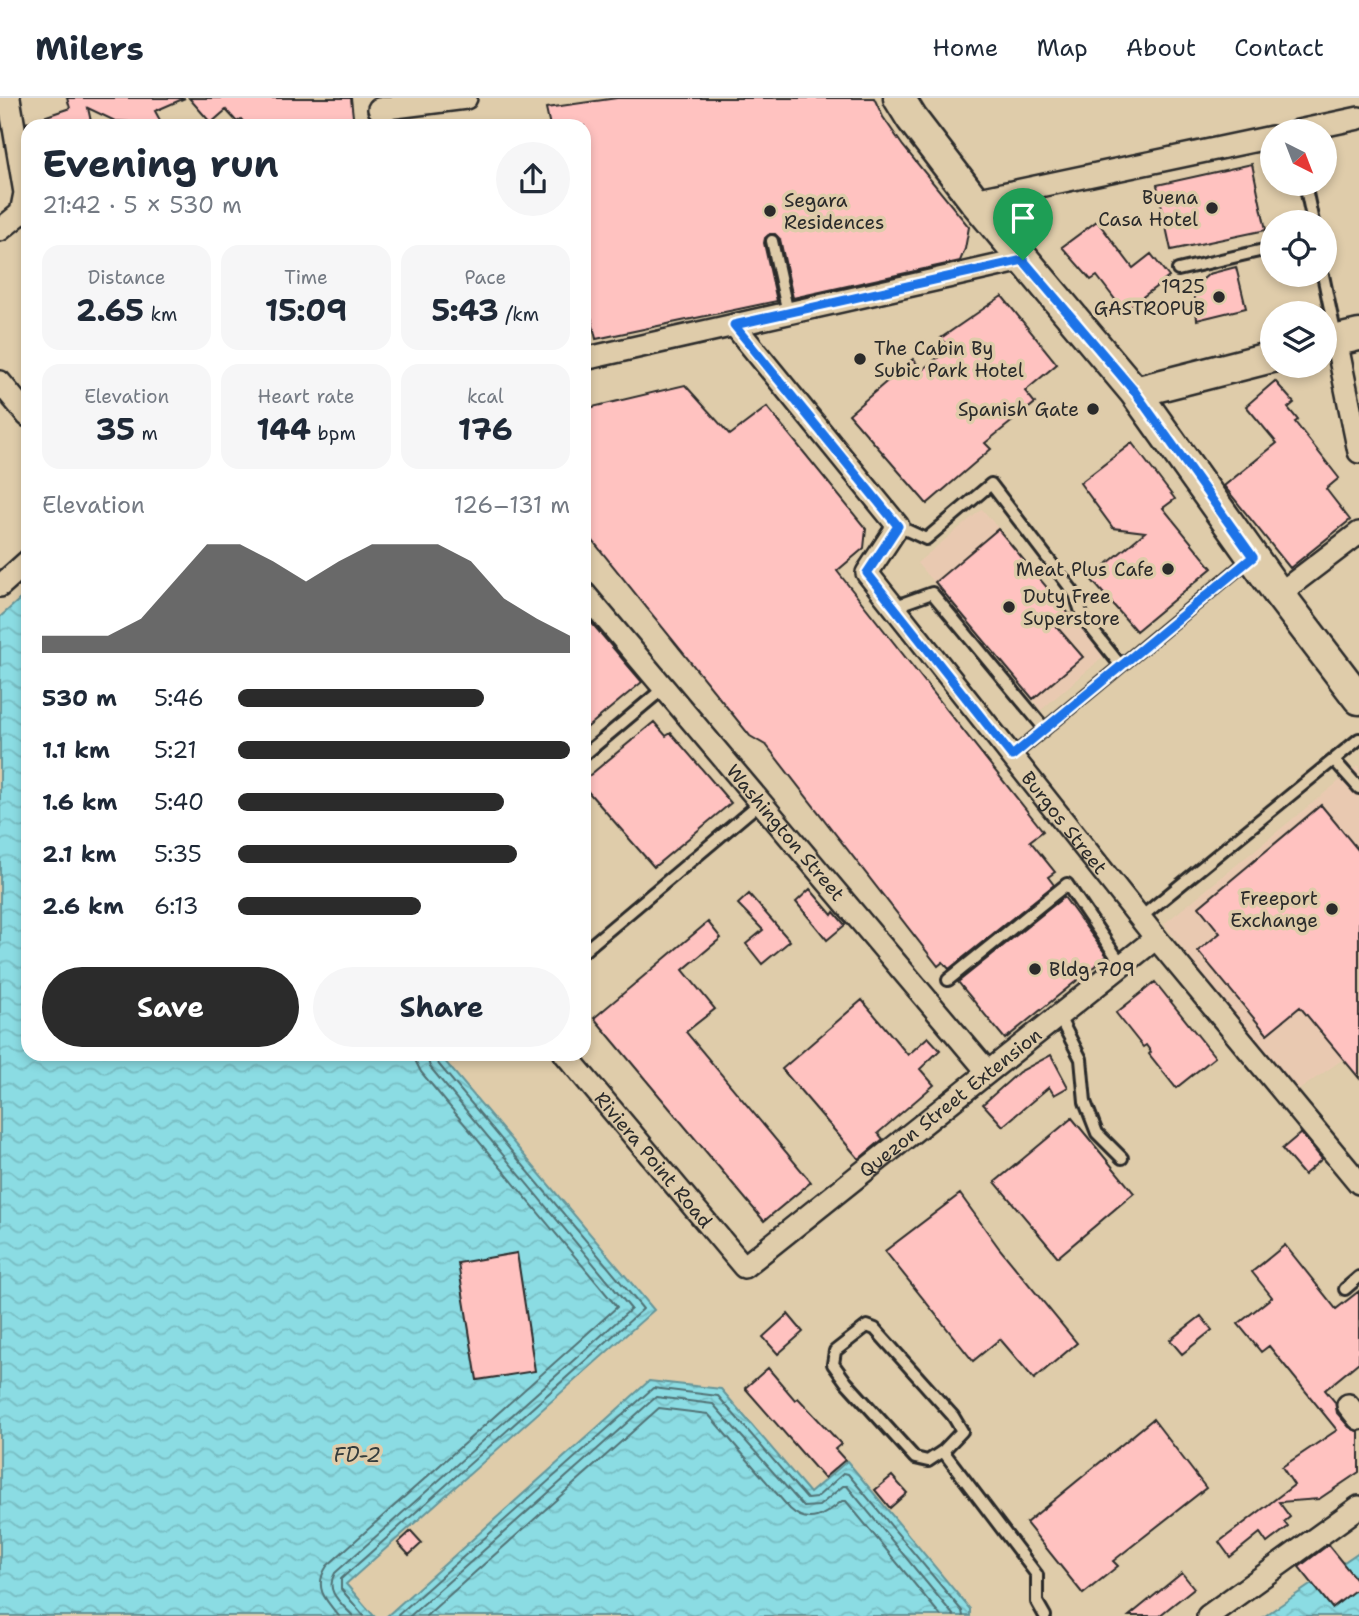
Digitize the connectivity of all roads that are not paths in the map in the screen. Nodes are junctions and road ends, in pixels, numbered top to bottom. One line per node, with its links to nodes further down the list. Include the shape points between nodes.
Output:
1 (9, 98): 8 (street)
2 (466, 98): 4 (street)
3 (899, 98): 9 (main road)
4 (379, 111)
5 (1359, 118): 6 (street)
6 (1337, 123)
7 (1260, 140): 9 (street)
8 (21, 169)
9 (974, 200): 14 (main road)
10 (21, 209): 11 (street)
11 (0, 230)
12 (772, 240): 17 (lane)
13 (1260, 251): 15 (lane)
14 (1023, 260): 17 (street); 23 (main road)
15 (1178, 270)
16 (1326, 287): 19 (lane)
17 (788, 313): 18 (street)
18 (734, 325): 20 (street); 27 (street)
19 (1340, 339): 24 (street)
20 (591, 357)
21 (1260, 360): 23 (main road)
22 (0, 382): 25 (street)
23 (1135, 392): 29 (main road)
24 (1353, 394): 26 (street)
25 (21, 408)
26 (1359, 452)
27 (898, 526): 32 (street, Burgos Street, via 867,573); 33 (lane, via 926,539 991,484 1075,594 1083,618)
28 (1359, 533): 30 (street)
29 (1253, 557): 30 (main road); 33 (lane)
30 (1279, 594): 35 (main road)
31 (591, 601): 34 (street, Washington Street)
32 (893, 607): 36 (lane, via 932,593); 39 (street, Burgos Street)
33 (1121, 666): 36 (lane)
34 (665, 687): 38 (lane); 42 (street, Washington Street)
35 (1359, 699)
36 (1045, 729): 39 (lane)
37 (1359, 739): 40 (lane)
38 (591, 749)
39 (1012, 756): 43 (street, Burgos Street)
40 (1334, 760): 41 (lane); 43 (lane)
41 (1359, 788)
42 (761, 802): 45 (lane); 50 (street, Washington Street)
43 (1140, 918): 44 (street, Burgos Street)
44 (1156, 938): 46 (street, Quezon Street Extension); 52 (street, Burgos Street)
45 (591, 945)
46 (1122, 965): 47 (lane, via 1067,884); 48 (street, Quezon Street Extension)
47 (948, 980)
48 (1058, 1015): 50 (street, Quezon Street Extension); 51 (lane, via 1081,1059 1085,1102 1097,1133)
49 (571, 1061): 53 (street, Riviera Point Road)
50 (988, 1071): 53 (street, Quezon Street Extension)
51 (1122, 1158)
52 (1359, 1183)
53 (744, 1267)
54 (1359, 1277): 55 (lane)
55 (1345, 1289)
56 (943, 1451): 56 (lane, via 928,1461 915,1458 846,1382 833,1364 835,1351 867,1326 875,1329 962,1431); 58 (lane, via 1037,1574 1037,1602)
57 (1359, 1507): 59 (street)
58 (1045, 1616)
59 (1208, 1616)

